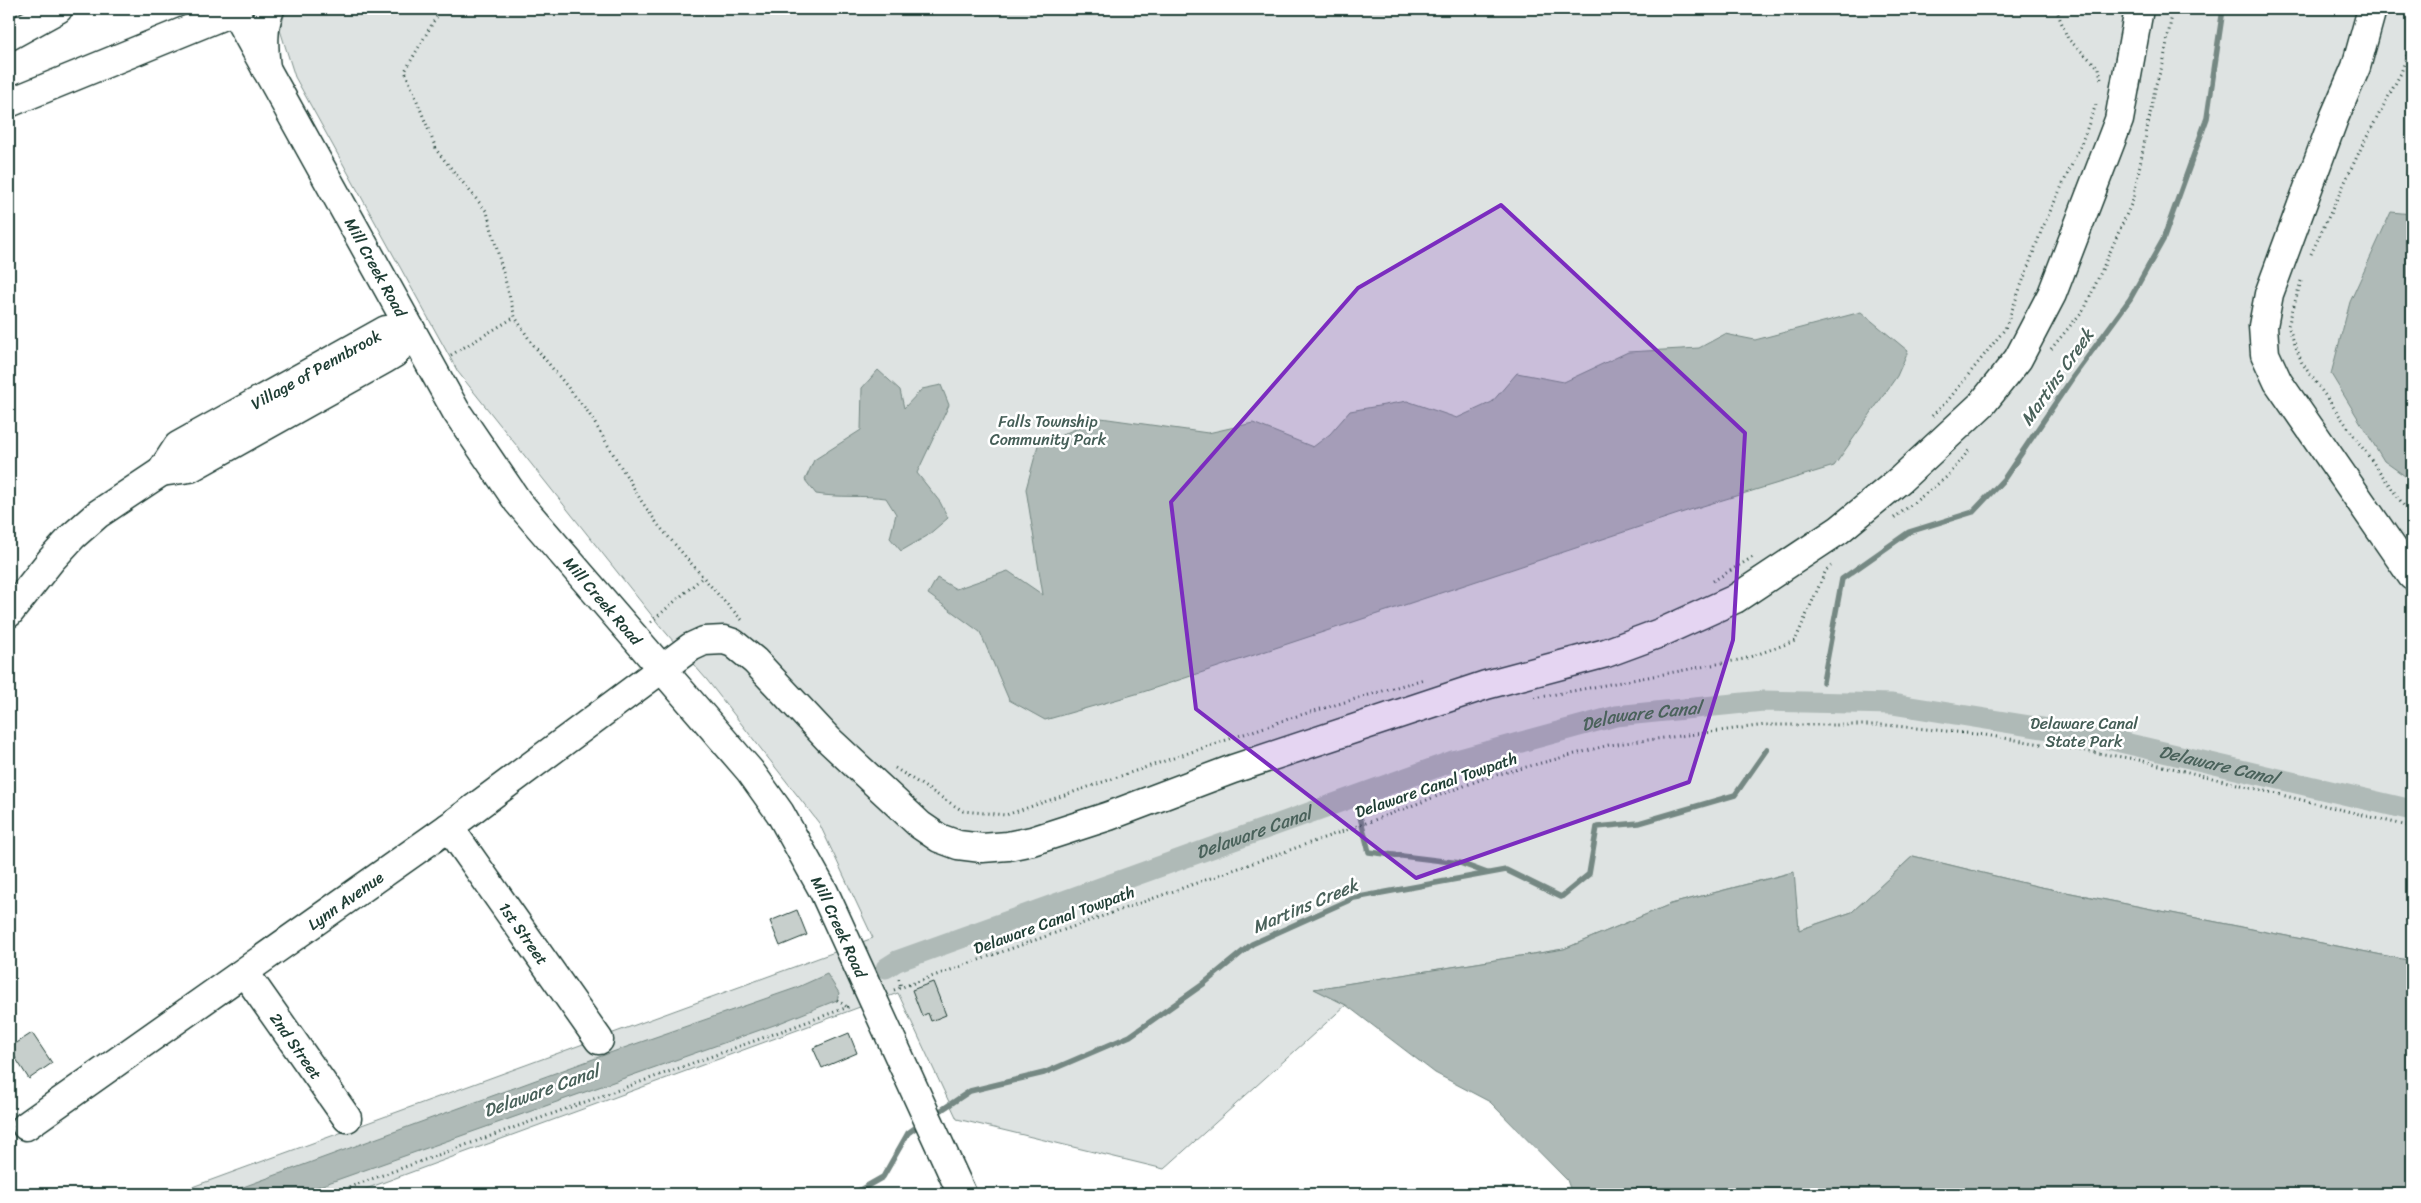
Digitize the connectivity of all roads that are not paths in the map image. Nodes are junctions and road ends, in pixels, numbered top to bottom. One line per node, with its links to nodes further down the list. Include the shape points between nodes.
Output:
1 (58, 9): 6 (main road)
2 (270, 9): 7 (main road, via 265,29)
3 (2139, 9): 12 (main road, Lynn Avenue, via 2119,120 2052,294 2018,359 1982,404 1901,479 1839,530 1735,600 1606,653 1486,685 1233,769 1049,835 1008,846 982,848 958,845 939,838 920,824 830,741 755,661 733,643 704,641)
4 (2372, 9): 10 (main road, via 2356,66 2270,294 2263,326 2265,354 2278,382)
5 (233, 10): 7 (main road, Mill Creek Road); 8 (main road)
6 (9, 36)
7 (266, 69): 9 (main road, Mill Creek Road)
8 (9, 103)
9 (411, 330): 11 (main road, Village of Pennbrook, via 390,356 190,468 161,472 98,514 51,560); 12 (main road, Mill Creek Road, via 456,411 518,502)
10 (2412, 576)
11 (9, 613)
12 (662, 670): 13 (main road, Lynn Avenue); 18 (main road, Mill Creek Road, via 750,771 796,839 824,892)
13 (448, 827): 14 (main road, Lynn Avenue); 15 (main road, 1st Street)
14 (245, 973): 16 (main road, 2nd Street); 17 (main road, Lynn Avenue)
15 (598, 1040)
16 (347, 1118)
17 (26, 1126)
18 (962, 1194)

